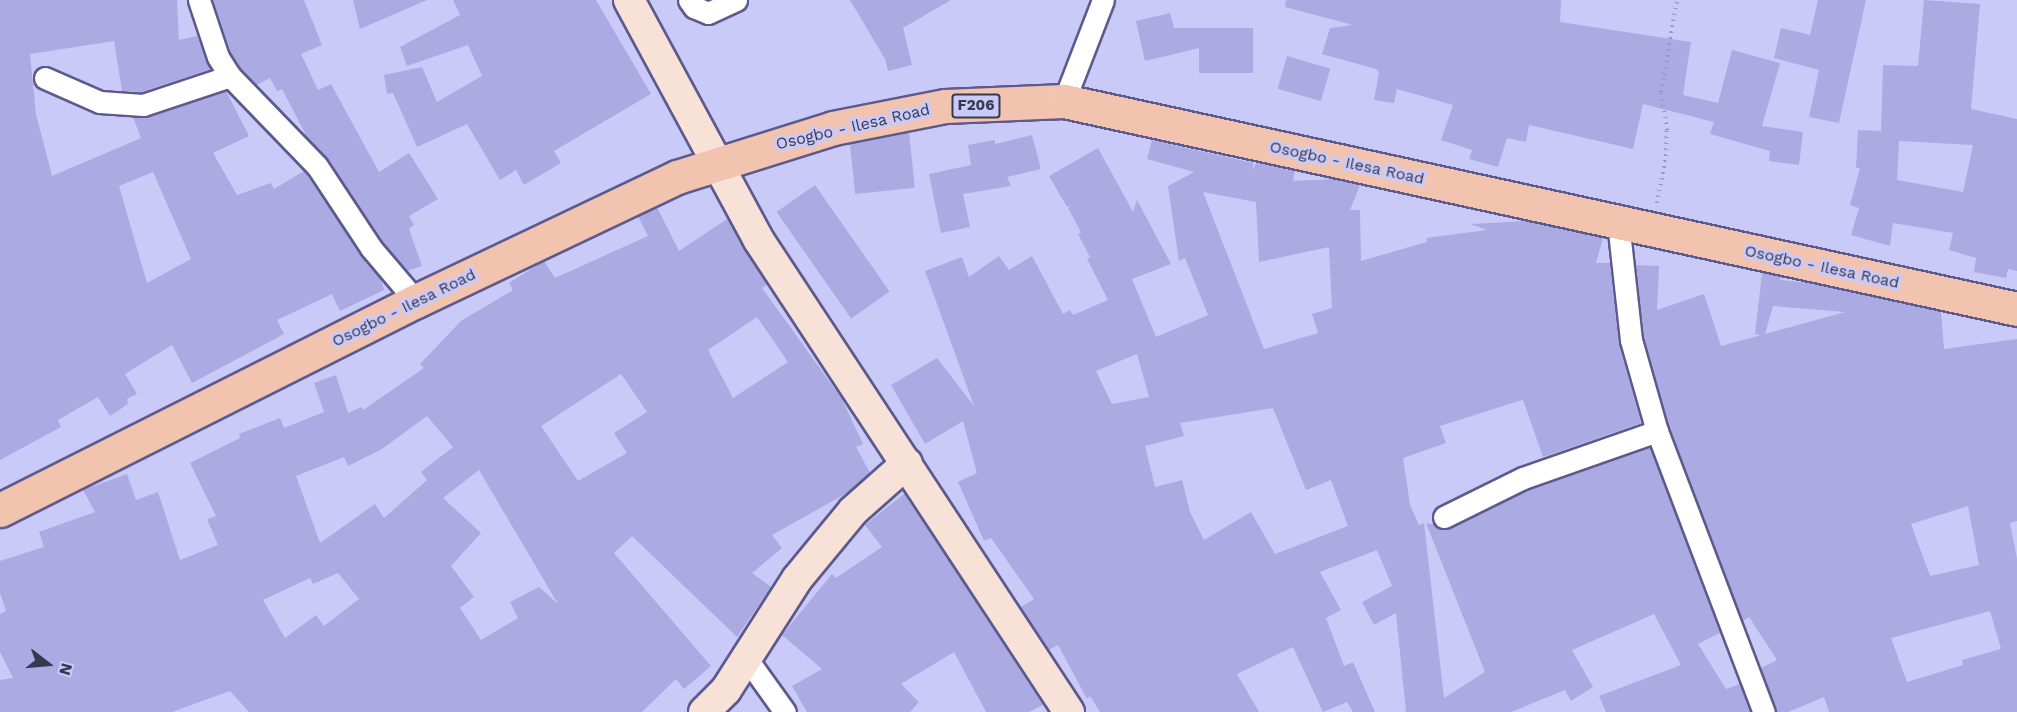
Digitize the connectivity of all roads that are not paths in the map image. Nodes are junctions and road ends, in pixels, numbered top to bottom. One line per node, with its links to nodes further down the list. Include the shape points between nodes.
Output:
1 (199, 0): 6 (street, via 218,57)
2 (689, 0): 3 (street, via 708,13)
3 (736, 0)
4 (1103, 0): 8 (street)
5 (632, 1): 9 (main road)
6 (230, 76): 7 (street, via 143,105 100,102); 11 (street, via 317,166 371,248)
7 (45, 78)
8 (1064, 101): 9 (main road, Osogbo - Ilesa Road / F206, via 945,106 833,128); 10 (main road, Osogbo - Ilesa Road / F206)
9 (719, 162): 11 (main road, Osogbo - Ilesa Road / F206, via 677,177); 14 (main road, via 758,239)
10 (1618, 222): 12 (main road, Osogbo - Ilesa Road / F206); 13 (street, via 1631,340)
11 (416, 301): 15 (main road, Osogbo - Ilesa Road / F206)
12 (2017, 309)
13 (1657, 431): 16 (street, via 1523,478); 21 (street)
14 (907, 463): 17 (main road, via 846,519 797,579); 20 (main road)
15 (0, 510)
16 (1444, 517)
17 (747, 659): 18 (main road, via 726,690); 19 (street)
18 (704, 712)
19 (785, 712)
20 (1069, 712)
21 (1764, 712)

